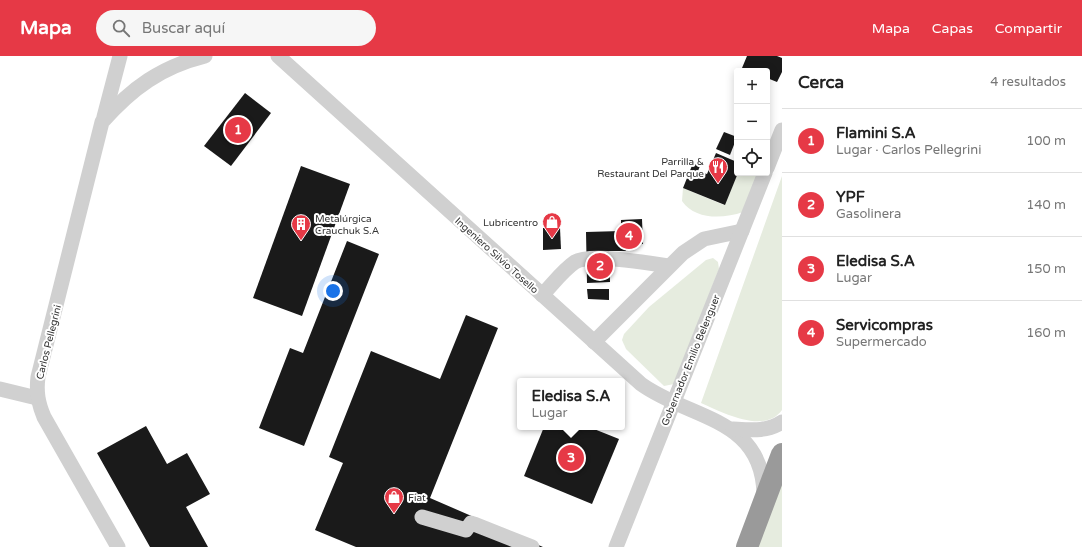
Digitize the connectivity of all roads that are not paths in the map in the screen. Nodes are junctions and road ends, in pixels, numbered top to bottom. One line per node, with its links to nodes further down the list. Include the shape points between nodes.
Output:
1 (120, 56): 4 (street, Carlos Pellegrini)
2 (205, 56): 4 (street, Carlos Pellegrini, via 176,66 137,87)
3 (278, 56): 10 (street, Ingeniero Silvio Tosello)
4 (102, 122): 13 (street, Carlos Pellegrini, via 38,377)
5 (782, 130): 6 (street)
6 (770, 160)
7 (764, 176): 8 (street, Gobernador Emilio Belenguer)
8 (742, 231): 9 (street, via 704,239); 14 (street, Gobernador Emilio Belenguer)
9 (668, 266): 10 (street, via 624,259 581,259 571,265); 11 (street)
10 (542, 295): 11 (street, Ingeniero Silvio Tosello)
11 (594, 342): 14 (street, Ingeniero Silvio Tosello, via 641,384)
12 (0, 389): 13 (street)
13 (37, 398): 20 (street, Carlos Pellegrini, via 44,417)
14 (674, 402): 16 (street, Ingeniero Silvio Tosello); 22 (street, Gobernador Emilio Belenguer)
15 (782, 422): 16 (street, Ingeniero Silvio Tosello, via 760,430)
16 (733, 429): 18 (street, Ingeniero Silvio Tosello, via 757,457 763,476)
17 (782, 454): 18 (highway)
18 (764, 502): 23 (highway)
19 (422, 517): 21 (street, via 466,530 471,523)
20 (118, 547)
21 (532, 547)
22 (616, 547)
23 (747, 547)

